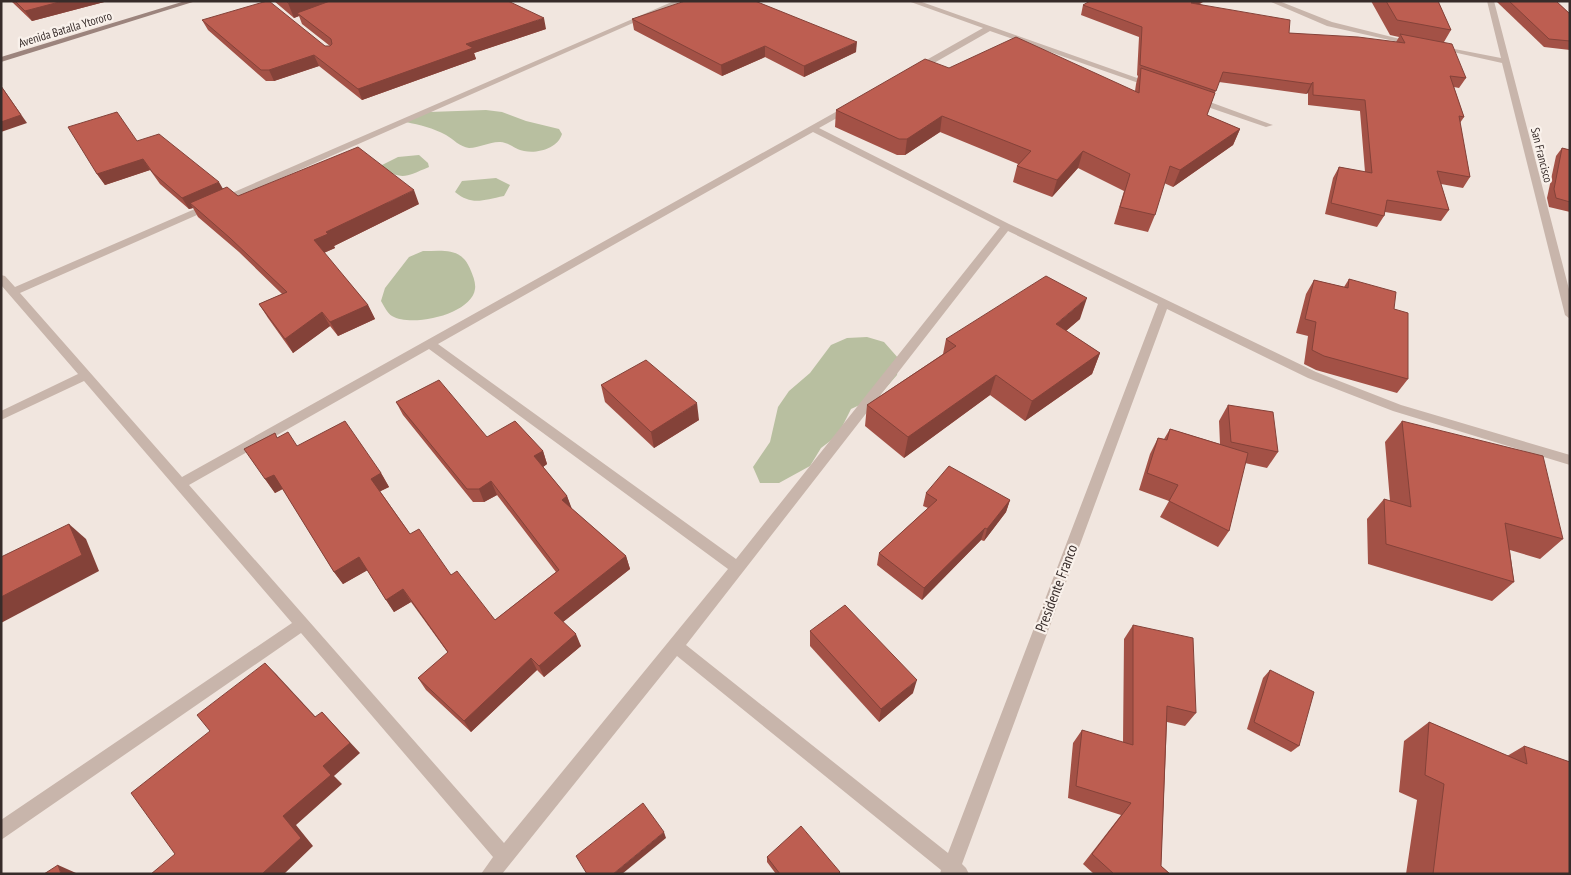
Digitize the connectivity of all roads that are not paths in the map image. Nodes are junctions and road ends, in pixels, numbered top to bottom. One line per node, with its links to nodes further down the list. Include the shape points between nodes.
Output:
1 (193, 1): 9 (street, Avenida Batalla Ytororo)
2 (680, 1): 19 (street)
3 (910, 1): 6 (street)
4 (1272, 1): 7 (street, via 1330,24)
5 (1490, 1): 10 (street, San Francisco)
6 (989, 28): 11 (street); 12 (street)
7 (1418, 44)
8 (1428, 46): 10 (street)
9 (1, 60)
10 (1505, 61): 21 (street, San Francisco)
11 (905, 76)
12 (1157, 86)
13 (1185, 96): 15 (street)
14 (863, 100): 16 (street)
15 (1269, 125)
16 (812, 128): 17 (street); 22 (street)
17 (1006, 226): 20 (street); 27 (street)
18 (1, 278): 19 (street)
19 (14, 292): 23 (street)
20 (1164, 302): 25 (street, via 1312,375 1397,408); 32 (street, Presidente Franco)
21 (1570, 315)
22 (430, 344): 26 (street); 27 (street)
23 (86, 375): 24 (street); 26 (street)
24 (1, 416)
25 (1570, 460)
26 (181, 484): 28 (street)
27 (738, 568): 29 (street)
28 (302, 624): 30 (street); 31 (street)
29 (676, 646): 31 (street); 32 (street)
30 (1, 831)
31 (504, 856): 33 (street)
32 (953, 871)
33 (490, 874)

